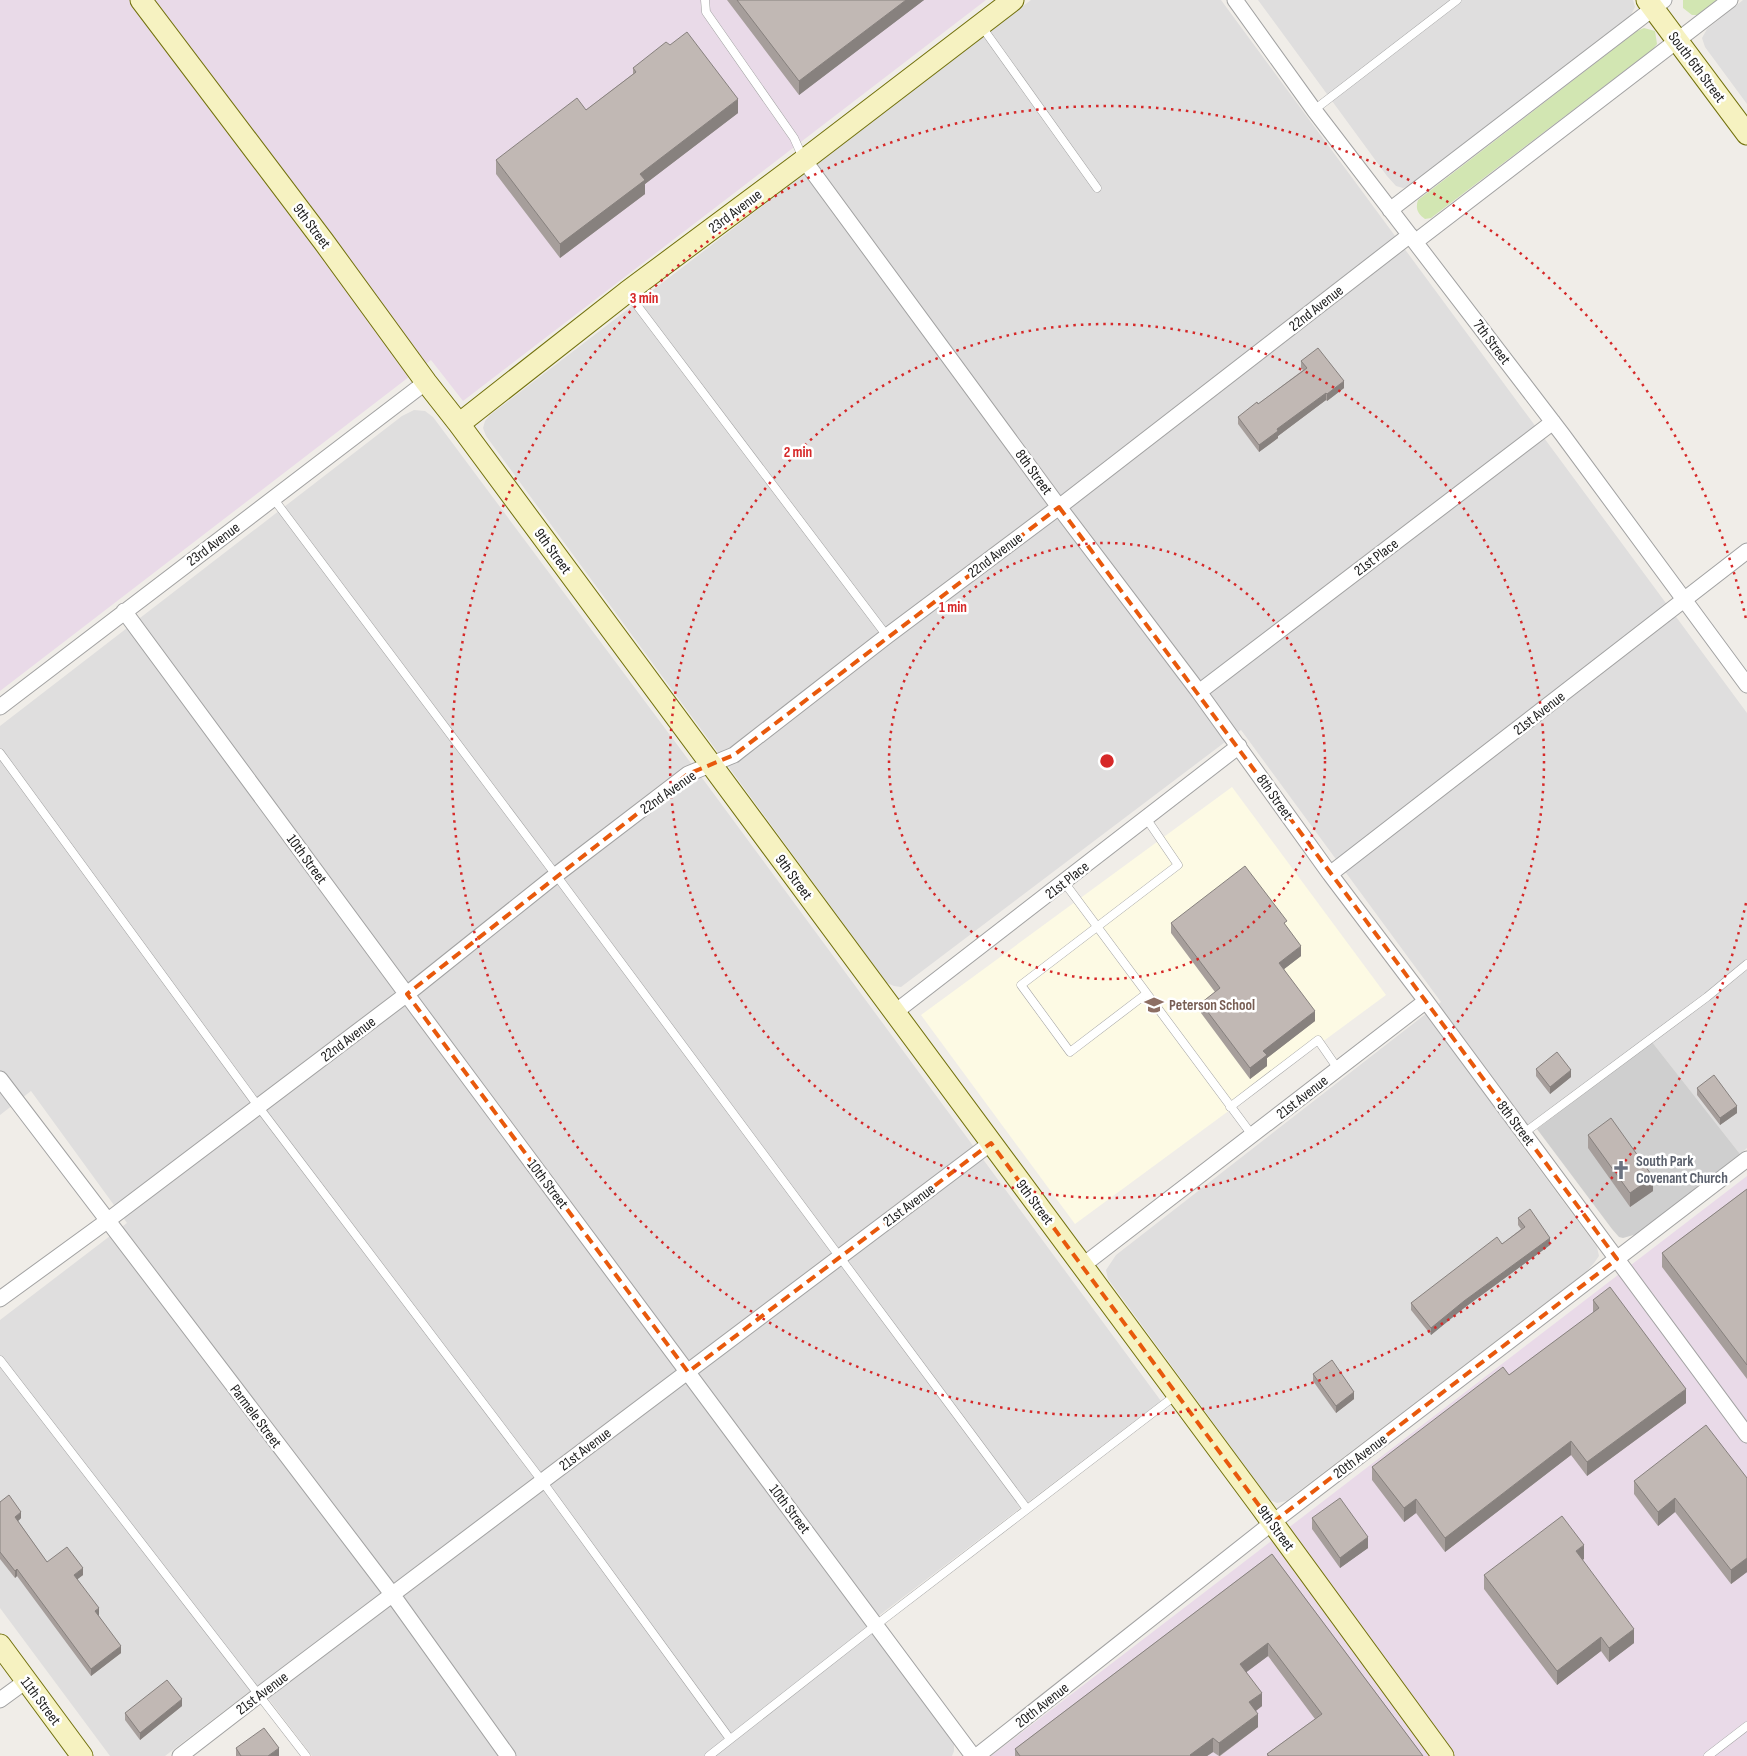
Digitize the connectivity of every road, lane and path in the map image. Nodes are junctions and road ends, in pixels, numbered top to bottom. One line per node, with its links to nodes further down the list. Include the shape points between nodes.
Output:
1 (142, 0): 18 (street, 9th Street)
2 (705, 0): 13 (lane, via 706,12 794,138)
3 (1013, 0): 9 (street, 23rd Avenue)
4 (1236, 0): 11 (street, 7th Street)
5 (1457, 0): 7 (lane)
6 (1730, 0): 10 (street, 22nd Avenue)
7 (1446, 3): 11 (lane)
8 (1655, 3): 10 (street, South 6th Street); 15 (street)
9 (981, 25): 13 (street, 23rd Avenue); 14 (lane)
10 (1677, 41): 12 (street, South 6th Street); 16 (street, 22nd Avenue)
11 (1314, 110): 15 (street, 7th Street)
12 (1747, 134)
13 (804, 160): 17 (street, 23rd Avenue); 22 (street, 8th Street)
14 (1097, 188)
15 (1390, 210): 16 (street, 7th Street)
16 (1413, 238): 19 (street, 7th Street); 22 (street, 22nd Avenue)
17 (627, 292): 20 (street, 23rd Avenue); 26 (lane)
18 (426, 382): 20 (street, 9th Street); 21 (street, 23rd Avenue)
19 (1553, 422): 24 (street, 7th Street); 28 (street, 21st Place)
20 (459, 424): 32 (street, 9th Street)
21 (273, 498): 25 (street, 23rd Avenue); 35 (lane)
22 (1059, 507): 26 (street, 22nd Avenue); 28 (street, 8th Street)
23 (1747, 551): 24 (street, 21st Avenue)
24 (1684, 600): 27 (street, 7th Street); 34 (street, 21st Avenue)
25 (124, 611): 29 (street, 23rd Avenue); 39 (street, 10th Street)
26 (887, 636): 32 (street, 22nd Avenue, via 734,755)
27 (1747, 685)
28 (1199, 692): 30 (street, 8th Street)
29 (0, 707)
30 (1239, 746): 33 (street, 21st Place); 34 (street, 8th Street)
31 (0, 753): 45 (lane)
32 (711, 765): 35 (street, 22nd Avenue, via 688,774); 42 (street, 9th Street)
33 (1146, 818): 36 (street, 21st Place); 37 (lane, via 1178,865)
34 (1330, 874): 41 (street, 8th Street)
35 (556, 875): 39 (street, 22nd Avenue); 52 (lane)
36 (1064, 882): 37 (lane); 42 (street, 21st Place)
37 (1097, 927): 40 (lane); 40 (lane, via 1021,985 1070,1052)
38 (1747, 964): 47 (lane)
39 (407, 994): 45 (street, 22nd Avenue); 57 (street, 10th Street)
40 (1146, 994): 46 (lane)
41 (1426, 1001): 43 (street, 21st Avenue); 47 (street, 8th Street)
42 (894, 1013): 49 (street, 9th Street)
43 (1338, 1069): 46 (lane, via 1318,1040); 48 (street, 21st Avenue)
44 (0, 1078): 51 (street, Parmele Street)
45 (258, 1106): 51 (street, 22nd Avenue); 60 (lane)
46 (1230, 1106): 48 (lane)
47 (1524, 1133): 53 (street, 8th Street)
48 (1252, 1135): 54 (street, 21st Avenue)
49 (991, 1142): 52 (street, 21st Avenue); 54 (street, 9th Street)
50 (1747, 1159): 53 (street, 20th Avenue)
51 (107, 1220): 55 (street, 22nd Avenue); 63 (street, Parmele Street)
52 (840, 1257): 57 (street, 21st Avenue); 61 (lane)
53 (1617, 1259): 59 (street, 8th Street); 62 (street, 20th Avenue)
54 (1082, 1266): 58 (street, 9th Street)
55 (0, 1299)
56 (0, 1360): 67 (lane)
57 (688, 1372): 60 (street, 21st Avenue); 64 (street, 10th Street)
58 (1177, 1394): 61 (lane); 62 (street, 9th Street)
59 (1747, 1435)
60 (542, 1481): 63 (street, 21st Avenue); 70 (lane)
61 (1027, 1508): 64 (lane)
62 (1272, 1523): 77 (street, 20th Avenue); 78 (street, 9th Street)
63 (392, 1594): 67 (street, 21st Avenue); 74 (street, Parmele Street)
64 (876, 1625): 70 (lane); 76 (street, 10th Street)
65 (0, 1645): 66 (street, 11th Street)
66 (26, 1681): 68 (street); 71 (street, 11th Street)
67 (259, 1695): 72 (street, 21st Avenue); 73 (lane)
68 (0, 1700)
69 (1747, 1726): 79 (lane)
70 (730, 1740): 75 (lane)
71 (82, 1756)
72 (180, 1756)
73 (306, 1756)
74 (508, 1756)
75 (709, 1756)
76 (973, 1756)
77 (977, 1756)
78 (1443, 1756)
79 (1708, 1756)

